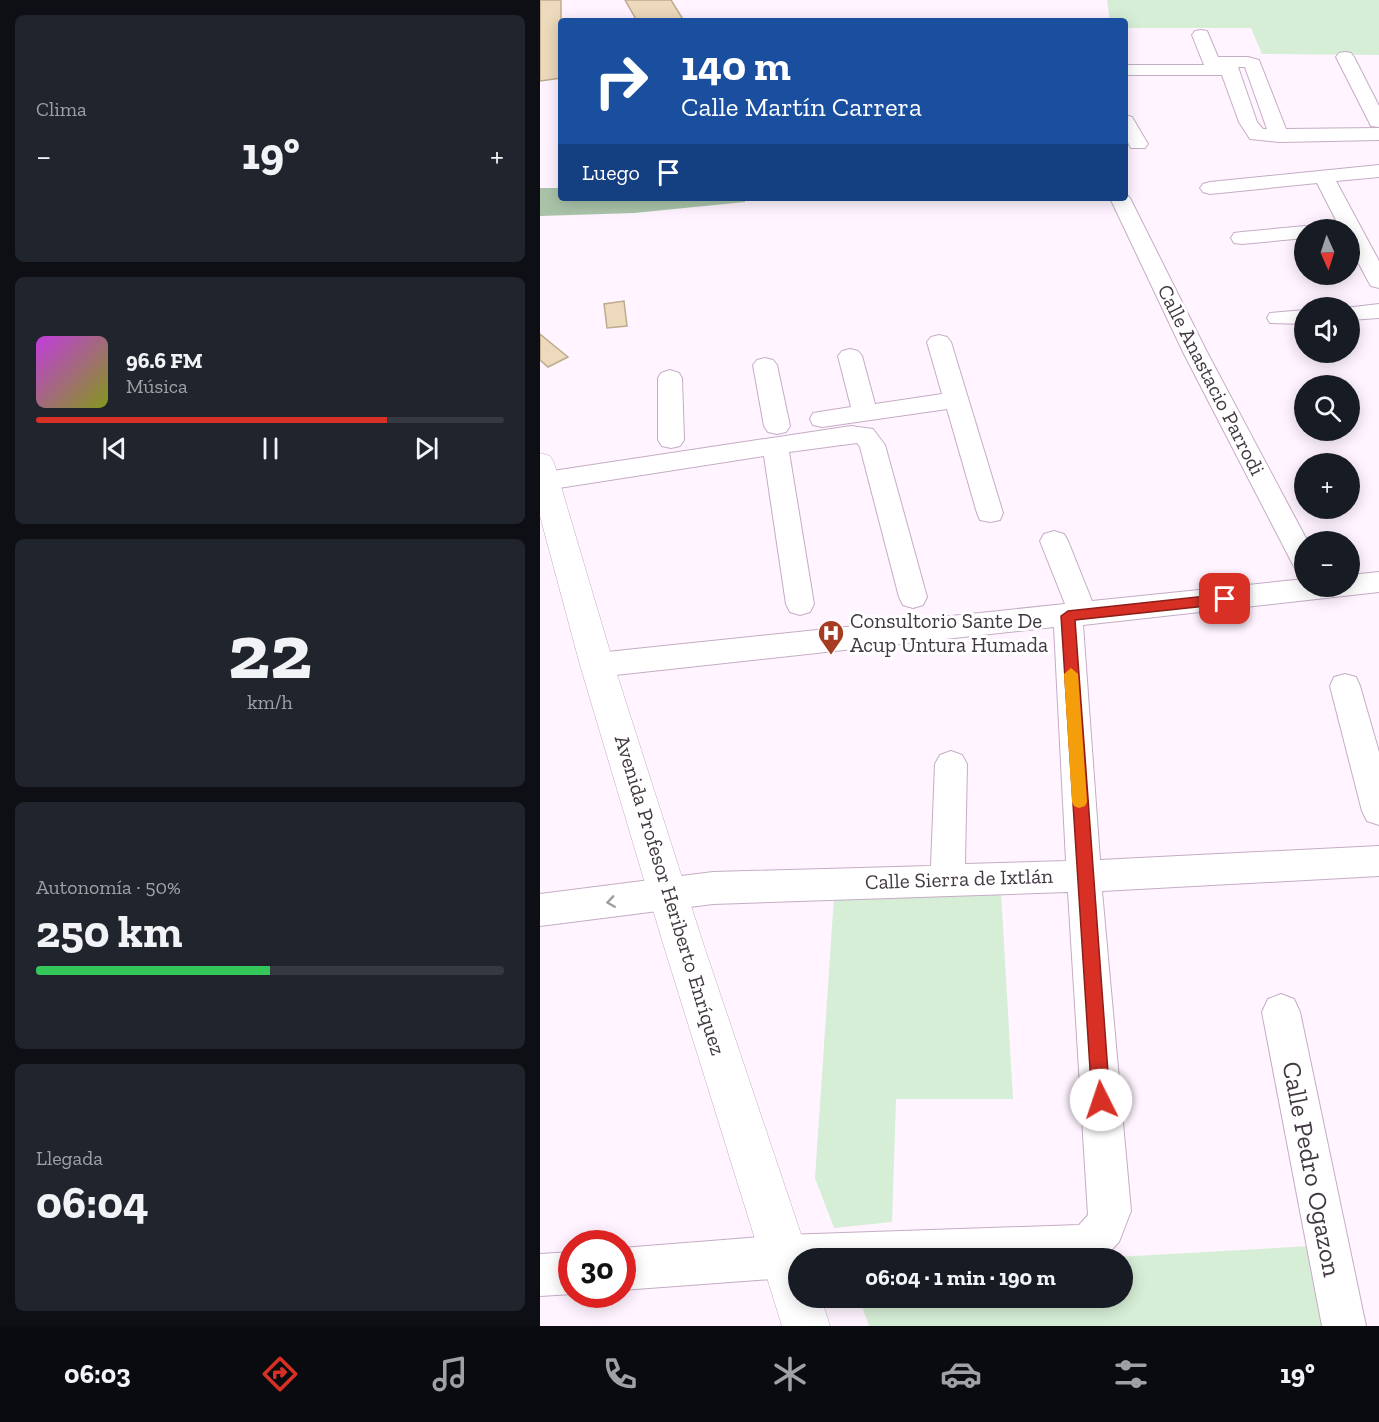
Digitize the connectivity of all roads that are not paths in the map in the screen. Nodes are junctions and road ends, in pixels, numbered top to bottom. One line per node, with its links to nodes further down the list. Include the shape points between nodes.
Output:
1 (1201, 35): 3 (street)
2 (1345, 57): 6 (street)
3 (1218, 67): 4 (street); 7 (street, via 1248,122); 7 (street, via 1255,70)
4 (1128, 70)
5 (1128, 126): 8 (street)
6 (1378, 126): 7 (street)
7 (1276, 129)
8 (1138, 144)
9 (1379, 171): 10 (street)
10 (1323, 176): 11 (street); 13 (street)
11 (1210, 188)
12 (1121, 201): 32 (street, Calle Anastacio Parrodi)
13 (1346, 219)
14 (1294, 233): 15 (street)
15 (1242, 238)
16 (1360, 245): 17 (street)
17 (1379, 281)
18 (1379, 311): 19 (street)
19 (1360, 313)
20 (1294, 317): 21 (street)
21 (1278, 318)
22 (939, 342): 26 (street)
23 (850, 356): 27 (street)
24 (765, 365): 28 (street)
25 (670, 378): 29 (street)
26 (958, 400): 27 (street); 31 (street)
27 (865, 412): 28 (street)
28 (776, 435): 29 (street); 30 (street); 37 (street, via 859,434 868,438); 38 (street)
29 (672, 440): 30 (street)
30 (542, 468): 40 (main road, Avenida Profesor Heriberto Enríquez)
31 (990, 513)
32 (1294, 540)
33 (1054, 541): 39 (street)
34 (1379, 582): 35 (street)
35 (1360, 584)
36 (1294, 591): 39 (street)
37 (914, 597)
38 (800, 604)
39 (1075, 615): 40 (street); 45 (street)
40 (597, 665): 47 (main road, Avenida Profesor Heriberto Enríquez)
41 (1346, 686): 43 (street)
42 (951, 764): 46 (street)
43 (1379, 811)
44 (1379, 861): 45 (street, Calle Sierra de Ixtlán)
45 (1084, 876): 46 (street, Calle Sierra de Ixtlán); 50 (street, via 1110,1211 1102,1233 1084,1246)
46 (948, 879): 47 (street, Calle Sierra de Ixtlán)
47 (669, 893): 48 (street, Calle Sierra de Ixtlán, one-way to 48); 50 (main road, Avenida Profesor Heriberto Enríquez)
48 (540, 910)
49 (1281, 1012): 55 (street, Calle Pedro Ogazon)
50 (785, 1256): 51 (street); 54 (main road, Avenida Profesor Heriberto Enríquez)
51 (636, 1268)
52 (558, 1274): 53 (street)
53 (540, 1275)
54 (806, 1326)
55 (1344, 1326)

